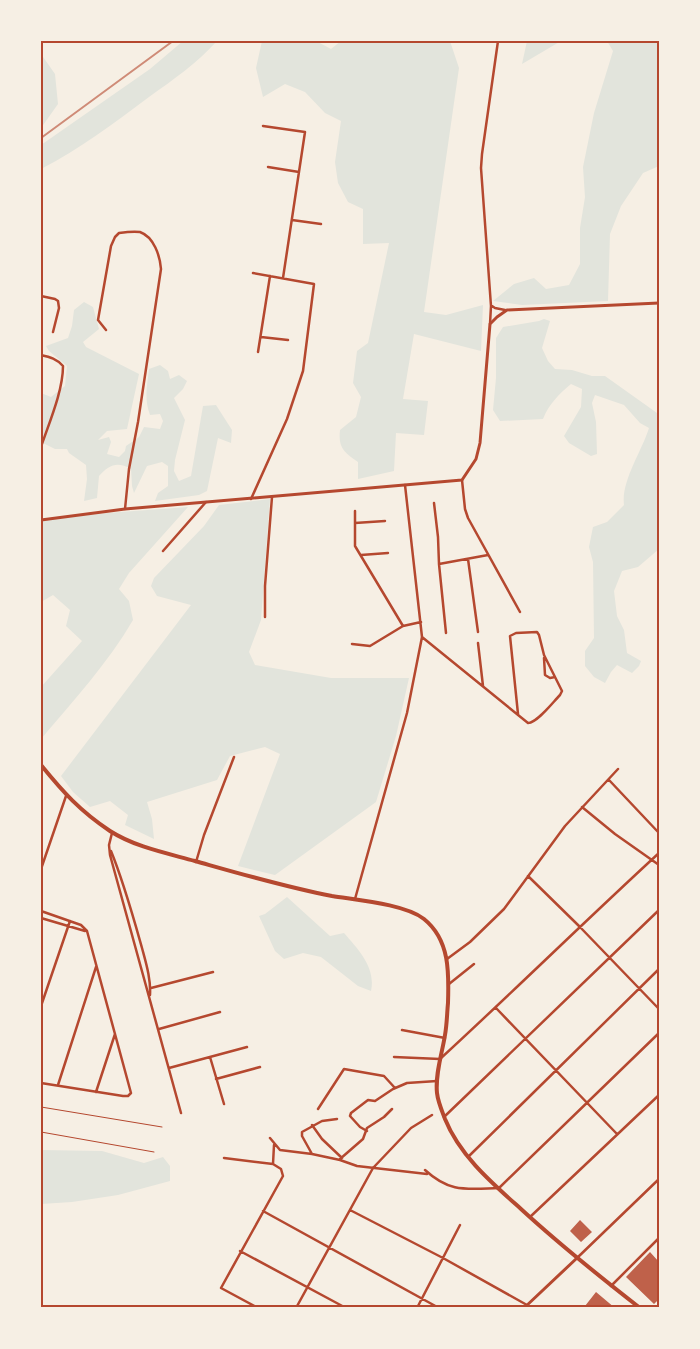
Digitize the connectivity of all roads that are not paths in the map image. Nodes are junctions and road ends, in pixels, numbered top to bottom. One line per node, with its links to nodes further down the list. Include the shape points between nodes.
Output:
1 (498, 41): 12 (street, via 481,168)
2 (263, 126): 4 (street, via 305,132)
3 (268, 166): 4 (street)
4 (299, 172): 5 (street)
5 (292, 220): 6 (street); 9 (street)
6 (321, 224)
7 (253, 273): 8 (street)
8 (270, 276): 9 (street); 17 (street)
9 (284, 278): 25 (street, via 314,284 303,371 287,419)
10 (41, 296): 16 (street, via 58,301)
11 (659, 303): 13 (street)
12 (491, 306): 13 (street); 14 (street)
13 (507, 310): 14 (street)
14 (490, 324): 22 (street, via 480,443 476,459)
15 (106, 330): 28 (street, via 98,320 111,246 119,233 139,232 156,250 161,269)
16 (53, 332)
17 (261, 337): 18 (street); 19 (street)
18 (288, 340)
19 (258, 352)
20 (41, 355): 21 (street, via 59,361 63,373)
21 (41, 447)
22 (462, 480): 23 (street); 36 (street, via 466,513)
23 (405, 485): 24 (street); 41 (street)
24 (272, 496): 25 (street); 40 (street)
25 (251, 498): 26 (street)
26 (206, 502): 28 (street); 33 (street)
27 (434, 503): 38 (street)
28 (125, 510): 30 (street)
29 (355, 511): 32 (street)
30 (41, 520)
31 (385, 521): 32 (street)
32 (355, 523): 35 (street, via 355,546)
33 (163, 551)
34 (388, 553): 35 (street)
35 (361, 555): 42 (street)
36 (488, 555): 37 (street); 39 (street)
37 (468, 559): 38 (street); 43 (street)
38 (439, 564): 44 (street)
39 (520, 612)
40 (265, 617)
41 (421, 622): 42 (street); 45 (street)
42 (403, 626): 47 (street, via 370,646)
43 (478, 632)
44 (446, 633)
45 (422, 637): 50 (street); 68 (street, via 407,713)
46 (478, 643): 50 (street)
47 (352, 644)
48 (544, 655): 49 (street); 49 (street, via 545,675); 51 (street, via 537,632 511,635)
49 (555, 677): 51 (street, via 561,689 560,695 535,720 528,723)
50 (483, 686): 51 (street)
51 (518, 714)
52 (234, 756): 63 (street)
53 (41, 765): 56 (main road)
54 (618, 769): 55 (street)
55 (609, 780): 57 (street); 59 (street)
56 (66, 796): 58 (main road); 61 (street)
57 (582, 807): 62 (street); 67 (street)
58 (112, 832): 63 (main road, via 153,850); 65 (street, via 109,847)
59 (659, 833)
60 (659, 852): 62 (street)
61 (43, 859): 66 (street)
62 (651, 860): 64 (street); 76 (street)
63 (196, 862): 68 (main road, via 292,888)
64 (659, 865)
65 (114, 866): 71 (street); 72 (street)
66 (42, 867)
67 (528, 876): 76 (street); 81 (street, via 504,909)
68 (355, 900): 81 (main road, via 408,911 423,918 444,946)
69 (659, 910): 80 (street)
70 (41, 911): 74 (street)
71 (132, 912): 72 (street); 78 (street)
72 (126, 913): 79 (street)
73 (41, 918): 75 (street)
74 (70, 921): 75 (street); 77 (street)
75 (68, 926): 77 (street); 89 (street)
76 (579, 926): 80 (street); 90 (street)
77 (87, 931): 83 (street)
78 (140, 940): 79 (street); 87 (street)
79 (134, 941): 87 (street)
80 (610, 958): 88 (street); 98 (street)
81 (447, 959): 86 (main road)
82 (474, 964): 86 (street)
83 (97, 966): 95 (street); 109 (street)
84 (659, 969): 88 (street)
85 (213, 972): 87 (street)
86 (449, 984): 97 (main road)
87 (149, 988): 93 (street)
88 (639, 988): 91 (street); 105 (street)
89 (41, 1006)
90 (496, 1008): 98 (street); 102 (street)
91 (659, 1009)
92 (220, 1012): 93 (street)
93 (158, 1029): 104 (street)
94 (402, 1030): 97 (street)
95 (116, 1033): 111 (street); 111 (street, via 131,1093 125,1097)
96 (659, 1033): 113 (street)
97 (444, 1038): 102 (main road)
98 (526, 1039): 105 (street); 119 (street)
99 (247, 1047): 100 (street)
100 (210, 1057): 104 (street); 106 (street)
101 (394, 1057): 102 (street)
102 (440, 1059): 107 (main road)
103 (260, 1067): 106 (street)
104 (169, 1068): 117 (street)
105 (556, 1070): 113 (street); 127 (street)
106 (216, 1078): 114 (street)
107 (437, 1081): 110 (street); 119 (main road, via 437,1095)
108 (41, 1083): 109 (street)
109 (58, 1085): 111 (street)
110 (395, 1088): 115 (street, via 384,1076 344,1069); 122 (street, via 375,1101 364,1102 351,1113 350,1116)
111 (96, 1092)
112 (659, 1095): 123 (street)
113 (587, 1103): 123 (street); 135 (street)
114 (224, 1104)
115 (318, 1109)
116 (392, 1109): 122 (street)
117 (181, 1114)
118 (432, 1114): 131 (street, via 411,1128)
119 (444, 1117): 127 (main road)
120 (337, 1119): 121 (street)
121 (312, 1125): 126 (street, via 302,1132 302,1136); 129 (street)
122 (366, 1131): 129 (street)
123 (617, 1134): 138 (street)
124 (270, 1138): 125 (street)
125 (274, 1145): 126 (street, via 280,1150); 130 (street)
126 (312, 1154): 129 (street)
127 (468, 1157): 135 (main road)
128 (224, 1158): 130 (street)
129 (341, 1159): 131 (street)
130 (273, 1164): 137 (street, via 283,1176)
131 (373, 1168): 133 (street); 136 (street)
132 (424, 1170): 133 (street)
133 (428, 1174): 135 (street, via 444,1185 463,1189)
134 (659, 1179): 144 (street)
135 (498, 1188): 138 (main road)
136 (350, 1210): 141 (street); 143 (street)
137 (263, 1211): 141 (street); 142 (street)
138 (530, 1217): 144 (main road)
139 (460, 1225): 143 (street)
140 (659, 1238): 145 (street)
141 (330, 1248): 146 (street); 147 (street)
142 (240, 1251): 146 (street); 149 (street, via 220,1288)
143 (443, 1258): 147 (street); 148 (street)
144 (577, 1258): 145 (main road); 148 (street)
145 (611, 1286): 154 (main road)
146 (308, 1288): 150 (street); 151 (street)
147 (422, 1298): 152 (street); 153 (street)
148 (526, 1306)
149 (258, 1308)
150 (296, 1308)
151 (346, 1308)
152 (417, 1308)
153 (439, 1308)
154 (640, 1308)

